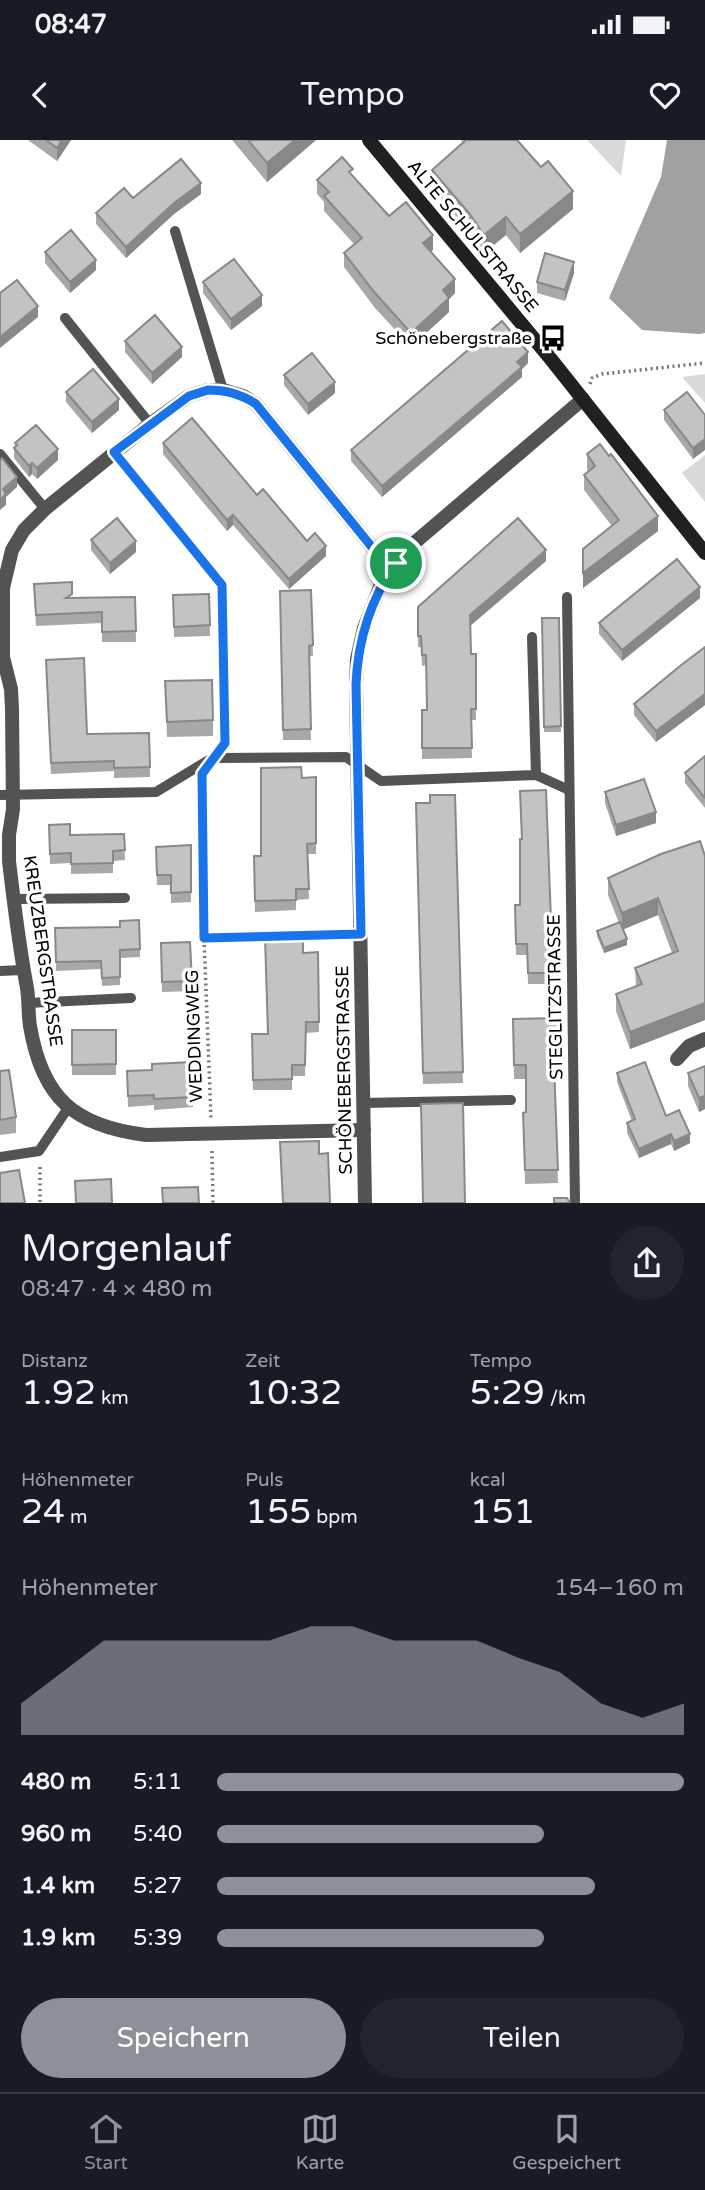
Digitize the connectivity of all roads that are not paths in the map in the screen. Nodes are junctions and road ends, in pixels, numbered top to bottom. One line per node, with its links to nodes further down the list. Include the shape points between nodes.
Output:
1 (369, 140): 5 (street, ALTE SCHULSTRASSE)
2 (175, 231): 4 (lane)
3 (65, 318): 6 (lane)
4 (223, 390): 6 (street, KREUZBERGSTRASSE, via 189,396); 11 (street, via 256,404 371,546)
5 (583, 399): 10 (street, ALTE SCHULSTRASSE); 11 (street, SCHÖNEBERGSTRASSE)
6 (150, 424): 8 (street, KREUZBERGSTRASSE)
7 (0, 454): 8 (lane)
8 (46, 509): 9 (street, KREUZBERGSTRASSE)
9 (6, 547): 13 (street, KREUZBERGSTRASSE)
10 (705, 553)
11 (396, 563): 15 (street, SCHÖNEBERGSTRASSE, via 372,605 357,659)
12 (566, 597): 17 (lane, STEGLITZSTRASSE)
13 (1, 632): 18 (street, KREUZBERGSTRASSE, via 11,690)
14 (532, 637): 16 (lane)
15 (358, 766): 16 (lane, via 381,781); 18 (lane, via 346,757 212,758 156,792); 28 (street, SCHÖNEBERGSTRASSE)
16 (536, 775): 17 (lane)
17 (569, 790): 33 (lane, STEGLITZSTRASSE)
18 (7, 794): 20 (street, KREUZBERGSTRASSE, via 13,809 9,835)
19 (125, 898): 20 (lane)
20 (13, 899): 21 (street, KREUZBERGSTRASSE)
21 (22, 970): 22 (lane); 24 (street, KREUZBERGSTRASSE)
22 (0, 971)
23 (131, 998): 24 (lane)
24 (28, 1003): 29 (street, KREUZBERGSTRASSE, via 40,1066)
25 (705, 1039): 26 (street, via 689,1046)
26 (677, 1059)
27 (511, 1100): 28 (lane)
28 (363, 1103): 30 (street, SCHÖNEBERGSTRASSE)
29 (68, 1108): 30 (street, KREUZBERGSTRASSE, via 98,1126 146,1135); 31 (lane, via 39,1151)
30 (364, 1130): 32 (street, SCHÖNEBERGSTRASSE)
31 (0, 1157)
32 (365, 1203)
33 (575, 1203)

